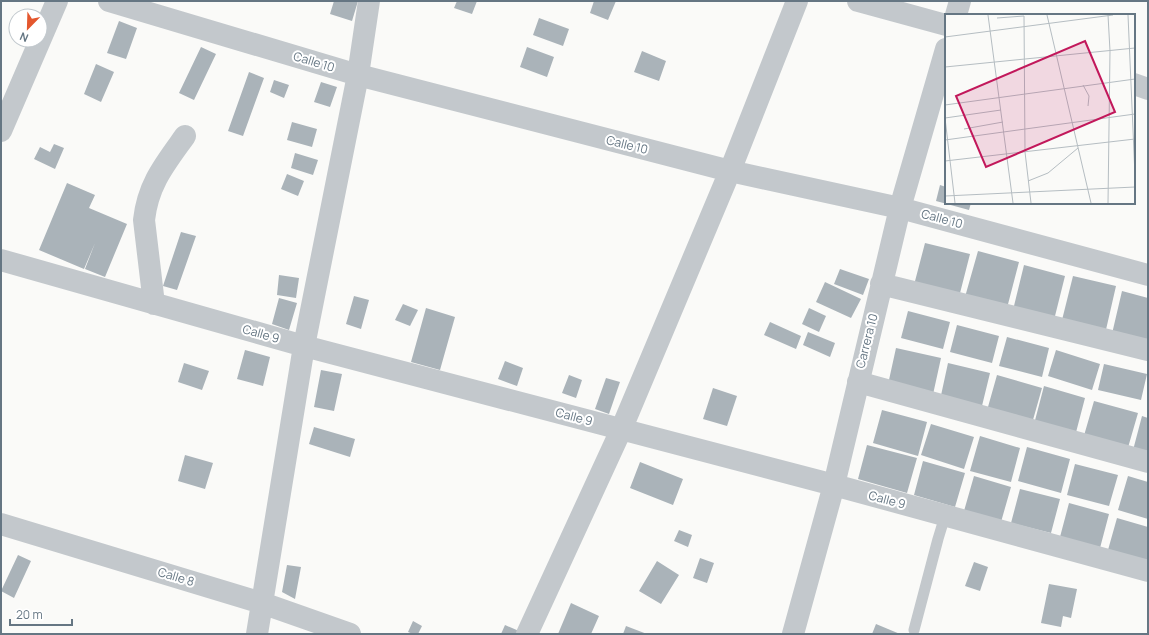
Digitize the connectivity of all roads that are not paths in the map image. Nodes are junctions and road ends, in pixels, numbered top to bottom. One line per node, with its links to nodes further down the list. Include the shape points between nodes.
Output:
1 (57, 1): 13 (street)
2 (109, 1): 10 (street, Calle 10)
3 (369, 1): 10 (street)
4 (797, 1): 15 (street)
5 (858, 1): 8 (street)
6 (960, 1): 7 (street)
7 (956, 14)
8 (945, 25)
9 (945, 52): 16 (street, Carrera 10)
10 (358, 75): 15 (street, Calle 10); 21 (street)
11 (1135, 84): 12 (street)
12 (1148, 89)
13 (1, 131)
14 (185, 136): 20 (street, via 151,188 146,207 144,220)
15 (730, 171): 16 (street, Calle 10); 24 (street)
16 (900, 208): 18 (street, Calle 10); 19 (street, Carrera 10)
17 (1, 260): 20 (street, Calle 9)
18 (1148, 275)
19 (881, 284): 22 (street); 23 (street, Carrera 10)
20 (154, 304): 21 (street, Calle 9)
21 (304, 346): 24 (street, Calle 9); 30 (street)
22 (1148, 350)
23 (858, 382): 25 (street); 26 (street, Carrera 10)
24 (622, 430): 26 (street, Calle 9); 34 (street)
25 (1148, 462)
26 (834, 485): 27 (street, Calle 9); 35 (street, Carrera 10)
27 (945, 516): 29 (street, Calle 9); 31 (lane)
28 (1, 524): 30 (street, Calle 8)
29 (1148, 572)
30 (262, 603): 32 (street); 33 (street, Calle 8)
31 (914, 630)
32 (257, 634)
33 (350, 634)
34 (527, 634)
35 (792, 634)

